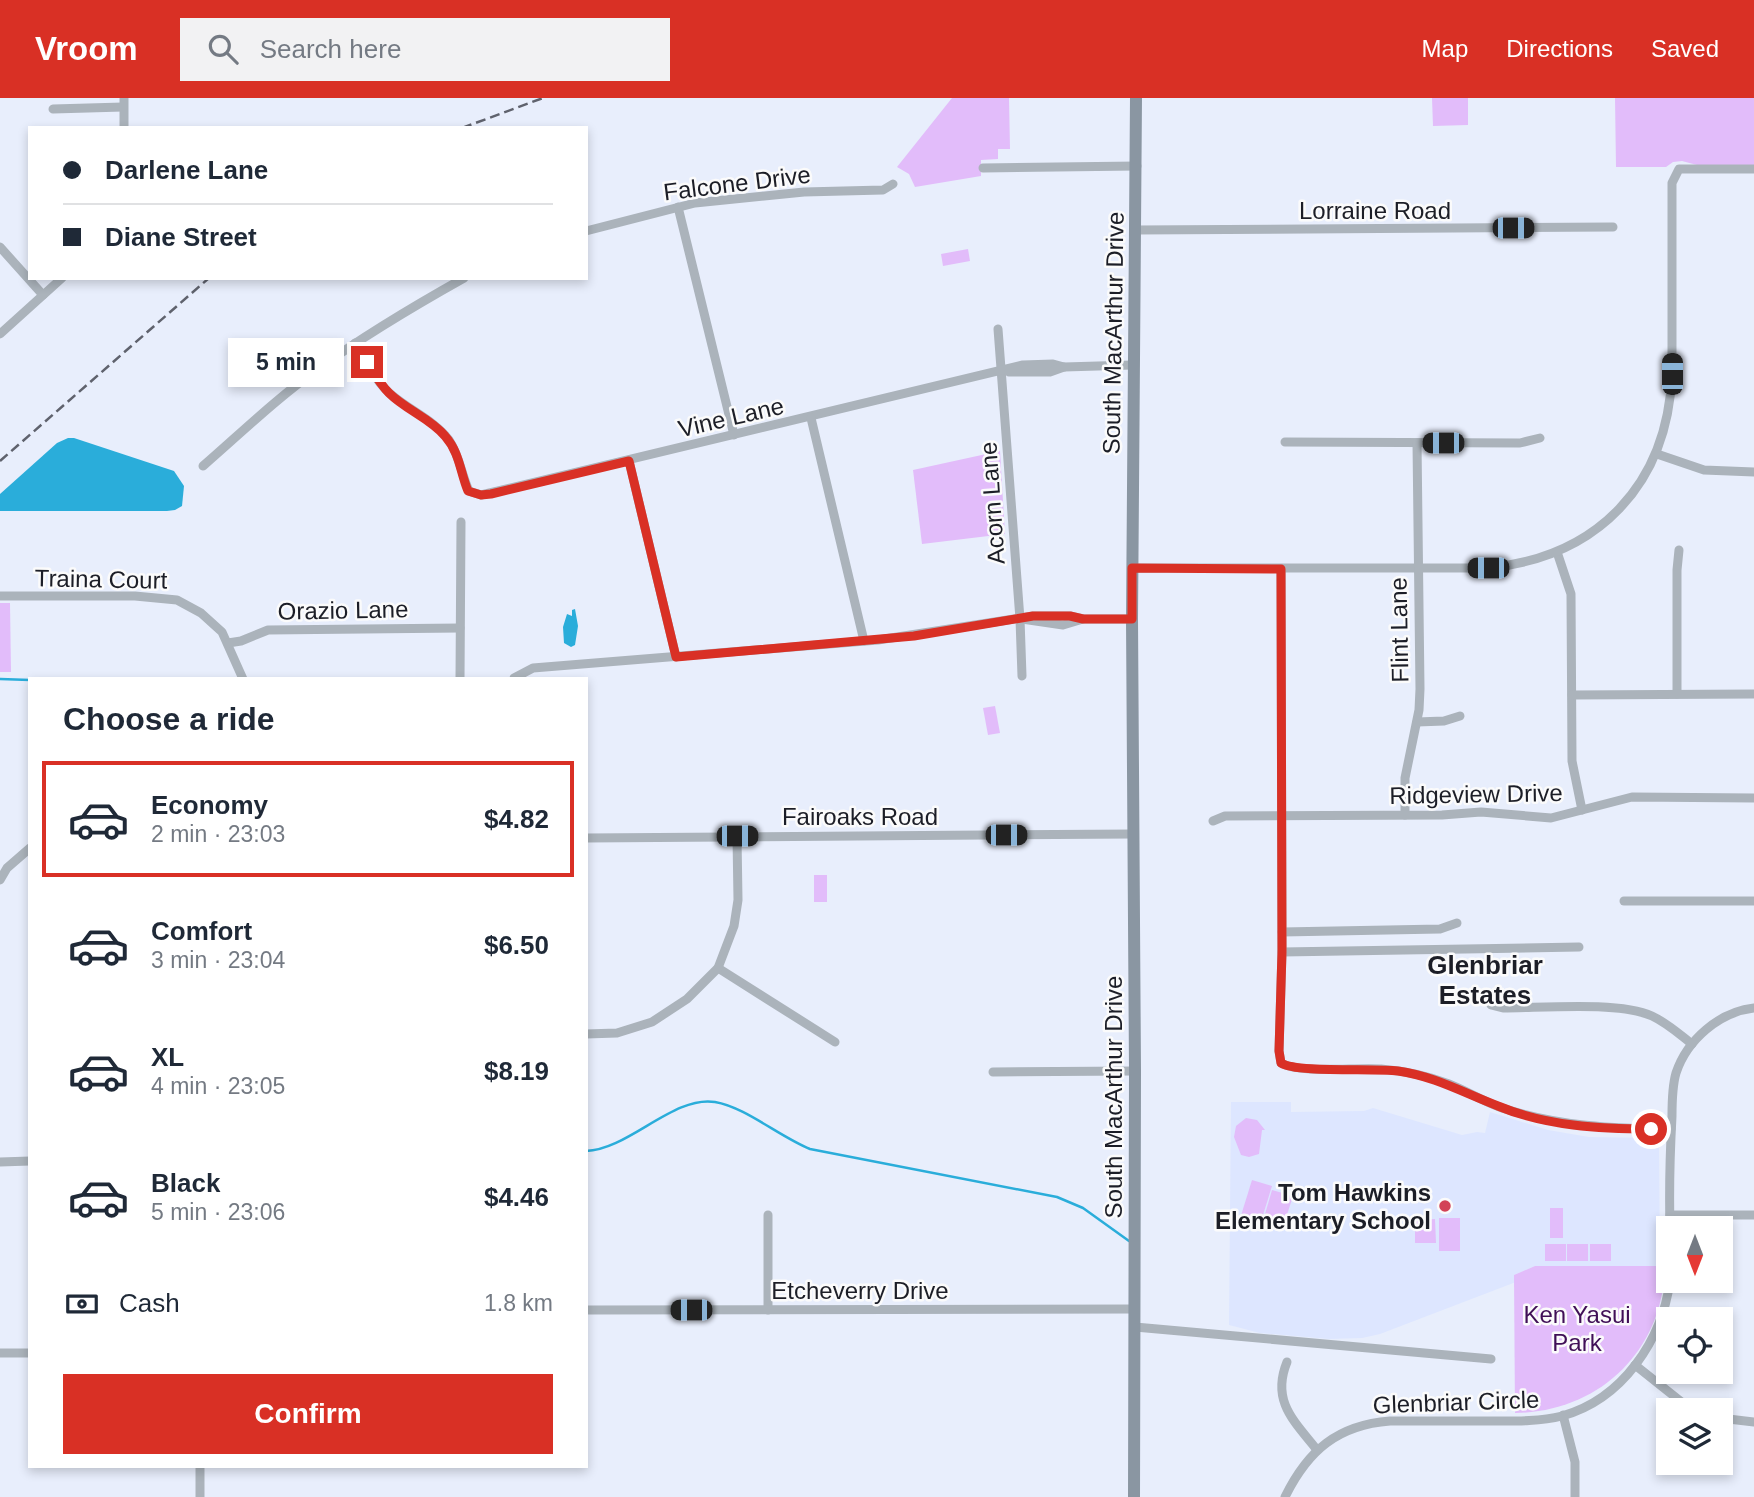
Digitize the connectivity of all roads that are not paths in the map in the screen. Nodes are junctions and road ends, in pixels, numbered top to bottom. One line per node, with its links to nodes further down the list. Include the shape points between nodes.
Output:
1 (1136, 98): 5 (street, South MacArthur Drive)
2 (123, 103): 3 (street); 4 (street)
3 (53, 109)
4 (124, 126)
5 (1137, 166): 6 (street); 12 (street, South MacArthur Drive)
6 (983, 168)
7 (1754, 169): 29 (street, via 1679,169 1672,183 1671,402)
8 (893, 184): 9 (street, Falcone Drive, via 883,190 804,192)
9 (678, 207): 11 (street, Falcone Drive); 25 (street)
10 (1613, 227): 12 (street, Lorraine Road)
11 (588, 230)
12 (1136, 230): 22 (street, South MacArthur Drive)
13 (0, 247): 14 (street)
14 (28, 278)
15 (30, 280): 18 (street)
16 (60, 280): 18 (street)
17 (461, 280): 21 (street)
18 (43, 295): 20 (street)
19 (998, 329): 23 (street, Acorn Lane)
20 (0, 334)
21 (355, 343): 30 (street, Vine Lane, via 391,395 447,437 468,491 491,494); 31 (street, via 280,399)
22 (1132, 365): 23 (street, Vine Lane); 36 (street, South MacArthur Drive)
23 (1003, 371): 24 (street, Vine Lane); 40 (street, Acorn Lane)
24 (811, 418): 25 (street, Vine Lane); 43 (street)
25 (734, 435): 30 (street, Vine Lane)
26 (1540, 438): 28 (street, via 1520,443)
27 (1286, 442): 28 (street)
28 (1417, 443): 37 (street, Flint Lane)
29 (1657, 454): 32 (street, via 1704,470); 35 (street, via 1622,505 1583,539)
30 (629, 461): 45 (street)
31 (203, 466)
32 (1754, 472)
33 (461, 522): 42 (street)
34 (1679, 550): 50 (street)
35 (1557, 552): 37 (street, via 1517,565); 52 (street, via 1571,594)
36 (1132, 568): 38 (street); 41 (street)
37 (1417, 568): 38 (street); 54 (street, Flint Lane)
38 (1281, 569): 57 (street)
39 (0, 596): 44 (street, Traina Court, via 167,597 201,613)
40 (1020, 619): 41 (street); 43 (street); 46 (street, Acorn Lane)
41 (1132, 619): 60 (street, South MacArthur Drive)
42 (460, 628): 44 (street, Orazio Lane, via 268,630); 48 (street)
43 (864, 640): 45 (street)
44 (229, 643): 47 (street, Traina Court)
45 (676, 657): 49 (street, via 533,668)
46 (1022, 676)
47 (242, 677)
48 (460, 677)
49 (516, 677)
50 (1677, 694): 51 (street); 52 (street)
51 (1754, 694)
52 (1572, 695): 56 (street, via 1572,761)
53 (1460, 716): 54 (street)
54 (1417, 722): 58 (street, Flint Lane, via 1405,778)
55 (1754, 798): 56 (street, Ridgeview Drive, via 1632,797)
56 (1582, 810): 58 (street, Ridgeview Drive, via 1551,818 1481,812)
57 (1281, 815): 58 (street, Ridgeview Drive); 59 (street, Ridgeview Drive, via 1225,816); 68 (street)
58 (1405, 815)
59 (1213, 821)
60 (1133, 834): 61 (street, Fairoaks Road); 77 (street, South MacArthur Drive)
61 (737, 836): 62 (street, Fairoaks Road); 71 (street, via 738,900)
62 (588, 838)
63 (28, 850): 64 (street)
64 (0, 880)
65 (1624, 901): 66 (street)
66 (1754, 901)
67 (1457, 923): 68 (street, via 1440,929)
68 (1282, 932): 70 (street)
69 (1578, 947): 70 (street)
70 (1282, 952): 79 (street, via 1281,1063 1295,1069 1380,1069 1413,1074 1447,1083 1500,1107 1559,1123)
71 (718, 968): 74 (street, via 687,999 652,1022 617,1033); 75 (street)
72 (1491, 1004): 76 (street, via 1633,1010 1660,1021)
73 (1754, 1008): 76 (street, via 1720,1019)
74 (588, 1034)
75 (835, 1042)
76 (1692, 1044): 79 (street, via 1673,1084)
77 (1135, 1071): 78 (street); 86 (street, South MacArthur Drive)
78 (993, 1072)
79 (1671, 1129): 83 (street)
80 (28, 1161): 81 (street)
81 (0, 1162)
82 (768, 1215): 88 (street)
83 (1670, 1215): 84 (street)
84 (1754, 1215)
85 (1667, 1293): 94 (street, Glenbriar Circle, via 1652,1341)
86 (1134, 1309): 88 (street, Etcheverry Drive); 89 (street, South MacArthur Drive)
87 (588, 1310): 88 (street, Etcheverry Drive)
88 (768, 1310)
89 (1135, 1327): 92 (street); 102 (street, South MacArthur Drive)
90 (0, 1353): 91 (street)
91 (28, 1353)
92 (1491, 1359)
93 (1287, 1362): 99 (street, via 1281,1392 1294,1421)
94 (1635, 1365): 95 (street); 96 (street, Glenbriar Circle, via 1605,1394)
95 (1676, 1398)
96 (1563, 1415): 99 (street, Glenbriar Circle, via 1519,1421 1371,1423 1335,1436); 104 (street, via 1573,1448)
97 (1733, 1420): 98 (street)
98 (1754, 1422)
99 (1317, 1450): 103 (street, Glenbriar Circle)
100 (200, 1468): 101 (street)
101 (200, 1497)
102 (1134, 1497)
103 (1285, 1497)
104 (1575, 1497)

